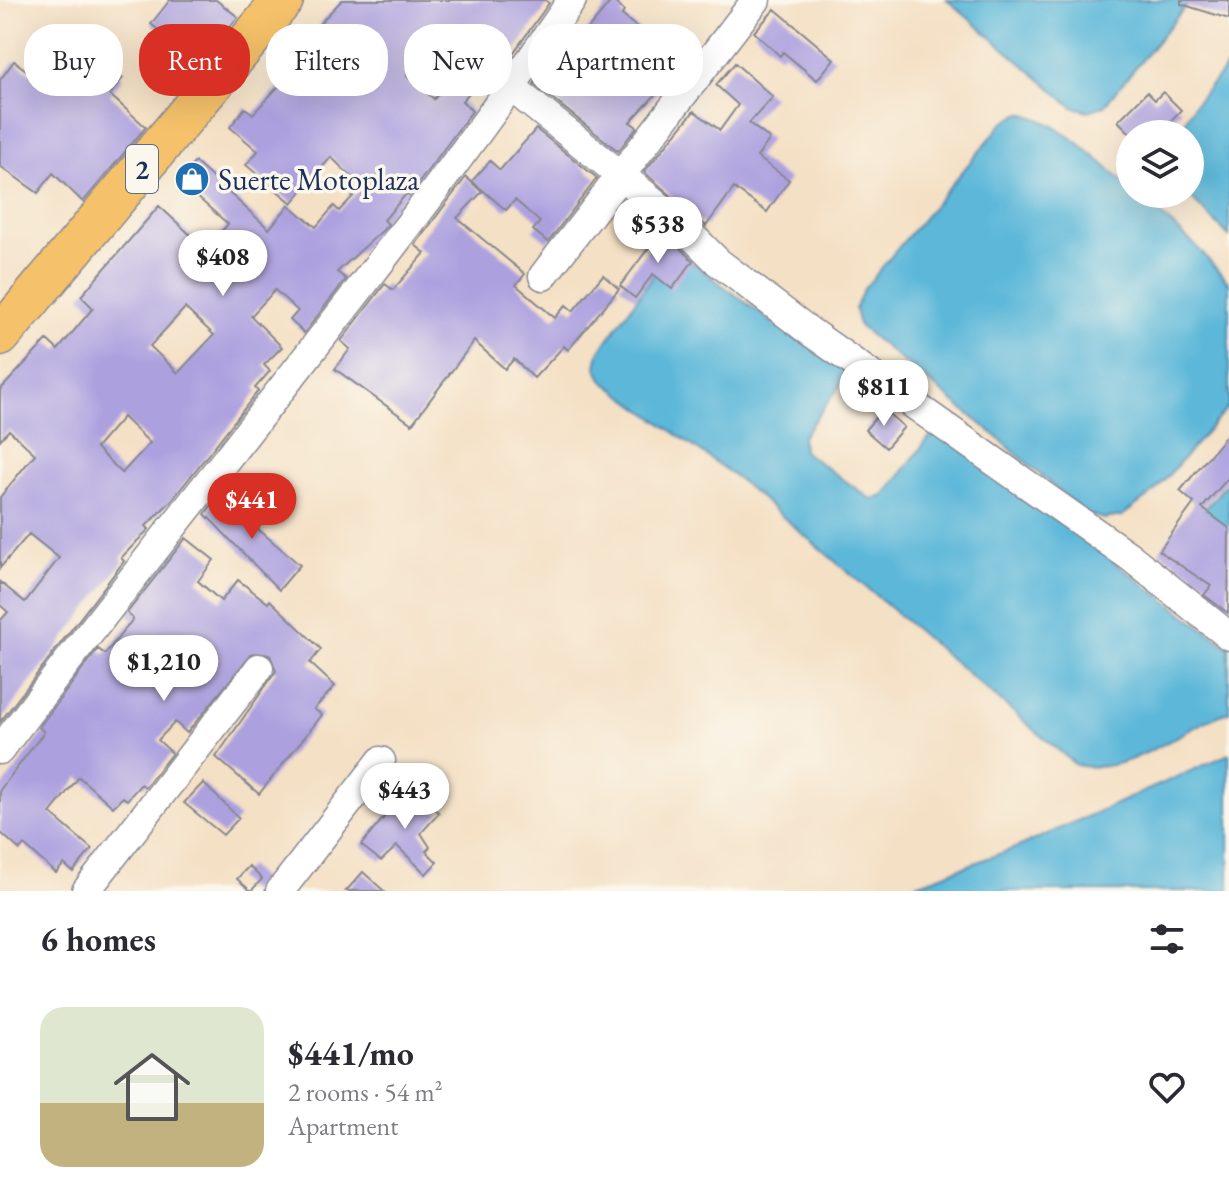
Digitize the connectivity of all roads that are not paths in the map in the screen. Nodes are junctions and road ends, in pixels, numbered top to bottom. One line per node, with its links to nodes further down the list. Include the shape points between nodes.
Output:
1 (283, 0): 8 (highway, 2)
2 (572, 0): 4 (street)
3 (756, 0): 6 (street)
4 (512, 88): 6 (street)
5 (506, 96): 11 (street)
6 (621, 176): 7 (street); 9 (street, via 764,297 1129,556)
7 (543, 276)
8 (0, 336)
9 (1229, 636)
10 (259, 668): 13 (street)
11 (0, 750)
12 (381, 761): 14 (street)
13 (86, 891)
14 (280, 891)

